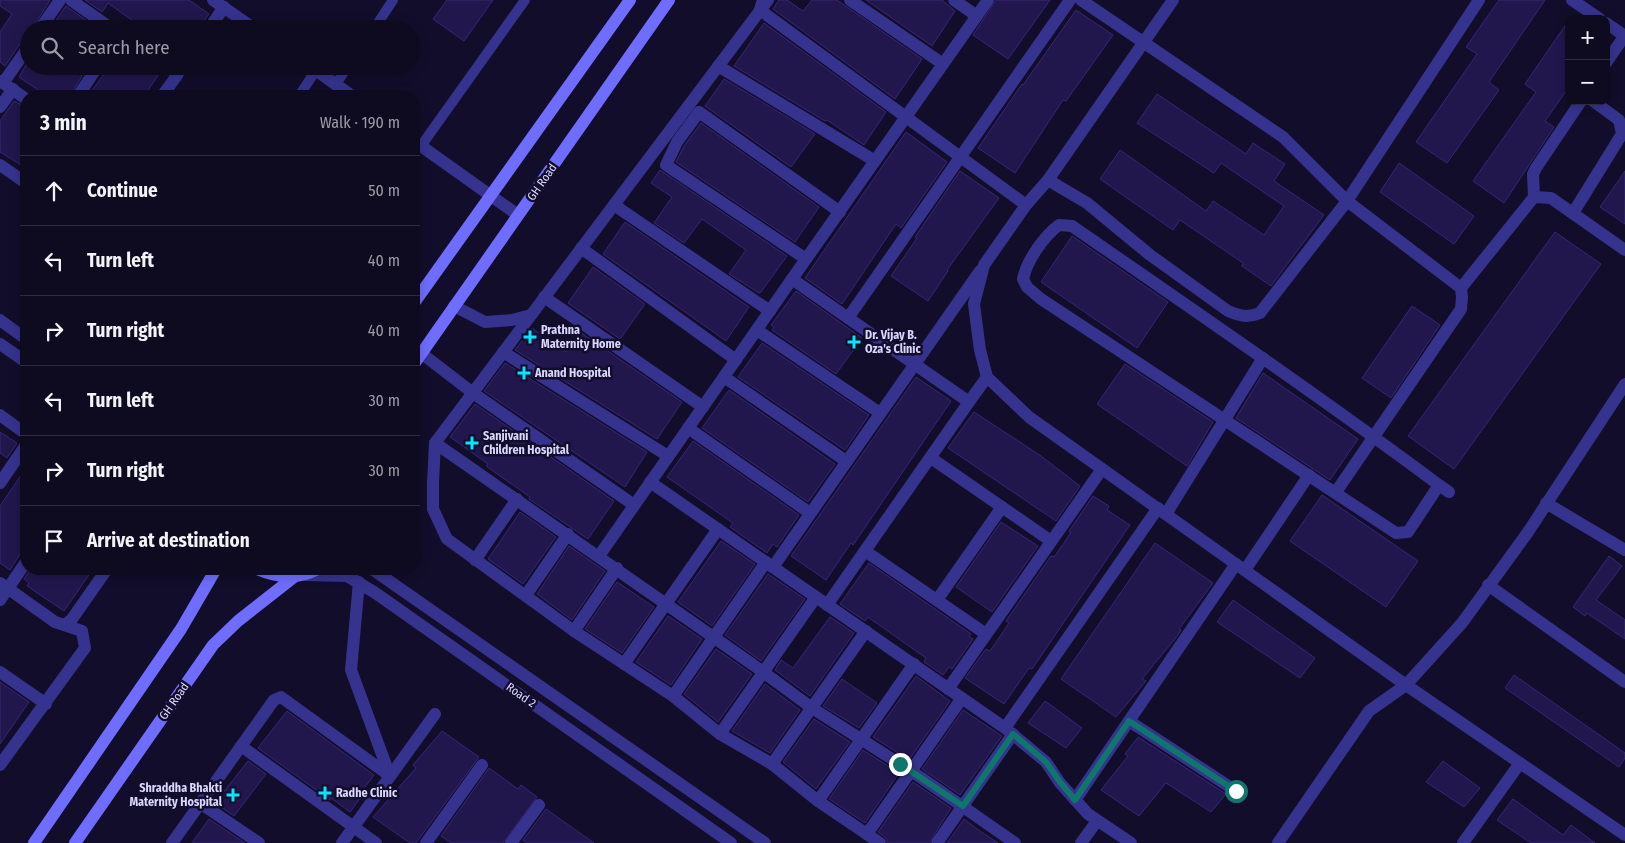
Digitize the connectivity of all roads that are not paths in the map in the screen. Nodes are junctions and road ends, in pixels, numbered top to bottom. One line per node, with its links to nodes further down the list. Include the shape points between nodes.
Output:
1 (60, 0): 19 (street)
2 (71, 0): 20 (street)
3 (393, 0): 23 (lane)
4 (525, 0): 47 (lane)
5 (630, 0): 54 (main road)
6 (669, 0): 61 (main road, GH Road)
7 (850, 0): 29 (street)
8 (954, 0): 18 (street)
9 (988, 0): 18 (street)
10 (1070, 0): 49 (street)
11 (1081, 0): 26 (street)
12 (1174, 0): 26 (street)
13 (1479, 0): 56 (street)
14 (1572, 0): 17 (street)
15 (764, 3): 30 (street); 46 (street)
16 (219, 4): 21 (street); 22 (street)
17 (1594, 15)
18 (977, 16): 29 (street)
19 (46, 20)
20 (99, 20)
21 (213, 20)
22 (242, 20)
23 (380, 20)
24 (1610, 26): 25 (street)
25 (1625, 36): 28 (street)
26 (1142, 42): 53 (street); 56 (street, via 1283,137)
27 (20, 60): 36 (street)
28 (1608, 60)
29 (943, 64): 46 (street)
30 (718, 66): 50 (street); 57 (street)
31 (92, 75): 38 (street)
32 (177, 75): 39 (street)
33 (310, 75): 40 (lane)
34 (323, 75): 37 (street)
35 (342, 75): 37 (lane)
36 (5, 84): 42 (street); 45 (street)
37 (336, 84): 41 (street)
38 (82, 90)
39 (166, 90)
40 (302, 90)
41 (344, 90)
42 (20, 95)
43 (1578, 105): 55 (street, via 1533,174)
44 (1598, 105): 60 (street, via 1619,120 1622,134)
45 (0, 107)
46 (905, 118): 49 (street); 50 (street)
47 (420, 140)
48 (420, 146): 54 (street)
49 (960, 158): 58 (street); 73 (street)
50 (875, 161): 59 (street)
51 (0, 165): 52 (street)
52 (20, 179)
53 (1048, 180): 56 (street, via 1087,203 1150,254 1228,310 1250,317 1260,313); 58 (street)
54 (491, 194): 61 (street); 68 (main road)
55 (1534, 197): 60 (street, via 1551,198); 67 (street)
56 (1347, 201): 67 (street)
57 (614, 205): 62 (street); 71 (street)
58 (1026, 205): 65 (street)
59 (840, 212): 64 (street); 64 (street, via 699,112 677,142 666,165)
60 (1572, 213): 63 (street)
61 (518, 215): 70 (main road, GH Road)
62 (581, 248): 69 (street); 82 (street)
63 (1625, 250)
64 (806, 259): 66 (street)
65 (984, 265): 83 (street); 85 (street, via 974,304 980,350)
66 (792, 279): 71 (street); 73 (street)
67 (1461, 288): 95 (street, via 1461,309)
68 (420, 294)
69 (544, 298): 72 (street); 89 (street)
70 (454, 306): 72 (street, via 485,322); 79 (main road, GH Road)
71 (770, 311): 75 (street)
72 (532, 315): 78 (street)
73 (848, 318): 83 (street)
74 (0, 320): 76 (street)
75 (757, 330): 82 (street); 90 (street)
76 (20, 335)
77 (0, 344): 80 (street)
78 (503, 352): 87 (street); 98 (street)
79 (421, 353): 87 (street)
80 (20, 358)
81 (1263, 358): 92 (street); 92 (street, via 1072,226 1060,225 1051,232 1025,270 1023,279 1027,287 1041,299); 95 (street)
82 (736, 360): 84 (street)
83 (914, 364): 88 (street); 90 (street)
84 (724, 377): 89 (street); 100 (street)
85 (988, 377): 88 (street); 101 (street, via 1029,417)
86 (1625, 384): 107 (street)
87 (473, 393): 96 (street); 108 (street)
88 (969, 402): 99 (street)
89 (703, 407): 93 (street)
90 (880, 413): 100 (street)
91 (0, 416): 94 (street)
92 (1224, 420): 102 (street); 110 (street)
93 (688, 428): 98 (street); 111 (street)
94 (20, 430)
95 (1374, 437): 105 (street); 105 (street, via 1444,489 1408,532 1402,534)
96 (436, 443): 106 (street); 118 (street, via 432,482 434,509 447,538)
97 (20, 455): 104 (street)
98 (668, 456): 103 (street)
99 (930, 458): 109 (street); 116 (street)
100 (846, 461): 111 (street)
101 (1102, 469): 110 (street); 114 (street)
102 (1309, 475): 105 (street); 120 (street)
103 (650, 482): 108 (street); 112 (street)
104 (0, 483)
105 (1336, 492)
106 (517, 499): 113 (street); 118 (street)
107 (1546, 503): 115 (street); 132 (street)
108 (634, 505): 117 (street)
109 (1002, 507): 114 (street); 137 (street)
110 (1162, 511): 120 (street); 157 (street)
111 (810, 513): 119 (street)
112 (718, 529): 119 (street); 138 (street)
113 (568, 534): 117 (street); 134 (street)
114 (1051, 541): 143 (street)
115 (1625, 550)
116 (865, 551): 137 (street); 139 (street)
117 (598, 556): 121 (street)
118 (475, 560): 134 (street)
119 (770, 564): 135 (street); 144 (street)
120 (1240, 567): 149 (street); 156 (street)
121 (617, 568): 138 (street); 141 (street)
122 (20, 569): 133 (street)
123 (103, 575): 140 (street)
124 (212, 575): 177 (main road, via 181,629)
125 (272, 575): 130 (main road)
126 (301, 575): 130 (main road, GH Road)
127 (311, 575): 130 (street, Road 2)
128 (336, 575): 131 (street, Road 2, via 348,576)
129 (381, 575): 186 (street, Road 2)
130 (298, 576): 178 (main road, GH Road, via 238,620 213,645)
131 (359, 582): 165 (street, via 351,670); 185 (street, Road 2)
132 (1488, 585): 148 (street); 149 (street, via 1462,623)
133 (4, 586): 136 (street); 140 (street, via 55,622)
134 (526, 595): 141 (street)
135 (816, 597): 139 (street); 158 (street)
136 (0, 600)
137 (936, 600): 143 (street)
138 (667, 603): 144 (street); 145 (street)
139 (828, 605): 142 (street)
140 (66, 624): 153 (street, via 82,631 85,648)
141 (574, 631): 145 (street)
142 (866, 631): 146 (street); 154 (street)
143 (986, 634): 150 (street)
144 (715, 636): 151 (street); 154 (street, bridge)
145 (624, 664): 151 (street)
146 (914, 664): 150 (street); 159 (street)
147 (0, 672): 153 (street)
148 (1625, 682)
149 (1406, 685): 162 (street); 191 (street, via 1368,711)
150 (948, 688): 152 (street)
151 (673, 696): 158 (street)
152 (962, 698): 157 (street); 174 (street)
153 (46, 704): 161 (street)
154 (812, 708): 159 (street); 163 (street)
155 (435, 714): 165 (street)
156 (1129, 721): 166 (street); 167 (street)
157 (1009, 731): 167 (street, via 1046,762); 171 (street)
158 (720, 734): 163 (street)
159 (862, 739): 168 (street); 171 (street, bridge)
160 (241, 746): 165 (street, via 274,700 281,697); 169 (street); 173 (street)
161 (2, 759)
162 (1520, 763): 175 (street); 192 (street)
163 (772, 764): 168 (street)
164 (482, 765): 183 (street)
165 (390, 776): 173 (street)
166 (1236, 791)
167 (1075, 800): 172 (street)
168 (818, 802): 174 (street)
169 (200, 803): 179 (street); 180 (street)
170 (539, 805): 184 (street)
171 (963, 806): 176 (street); 188 (street)
172 (1096, 821): 189 (street); 190 (street)
173 (354, 827): 181 (street); 182 (street)
174 (868, 834): 187 (street)
175 (1622, 837)
176 (1011, 842)
177 (34, 843)
178 (74, 843)
179 (172, 843)
180 (259, 843)
181 (342, 843)
182 (376, 843)
183 (426, 843)
184 (511, 843)
185 (731, 843)
186 (765, 843)
187 (880, 843)
188 (937, 843)
189 (1081, 843)
190 (1131, 843)
191 (1278, 843)
192 (1464, 843)

